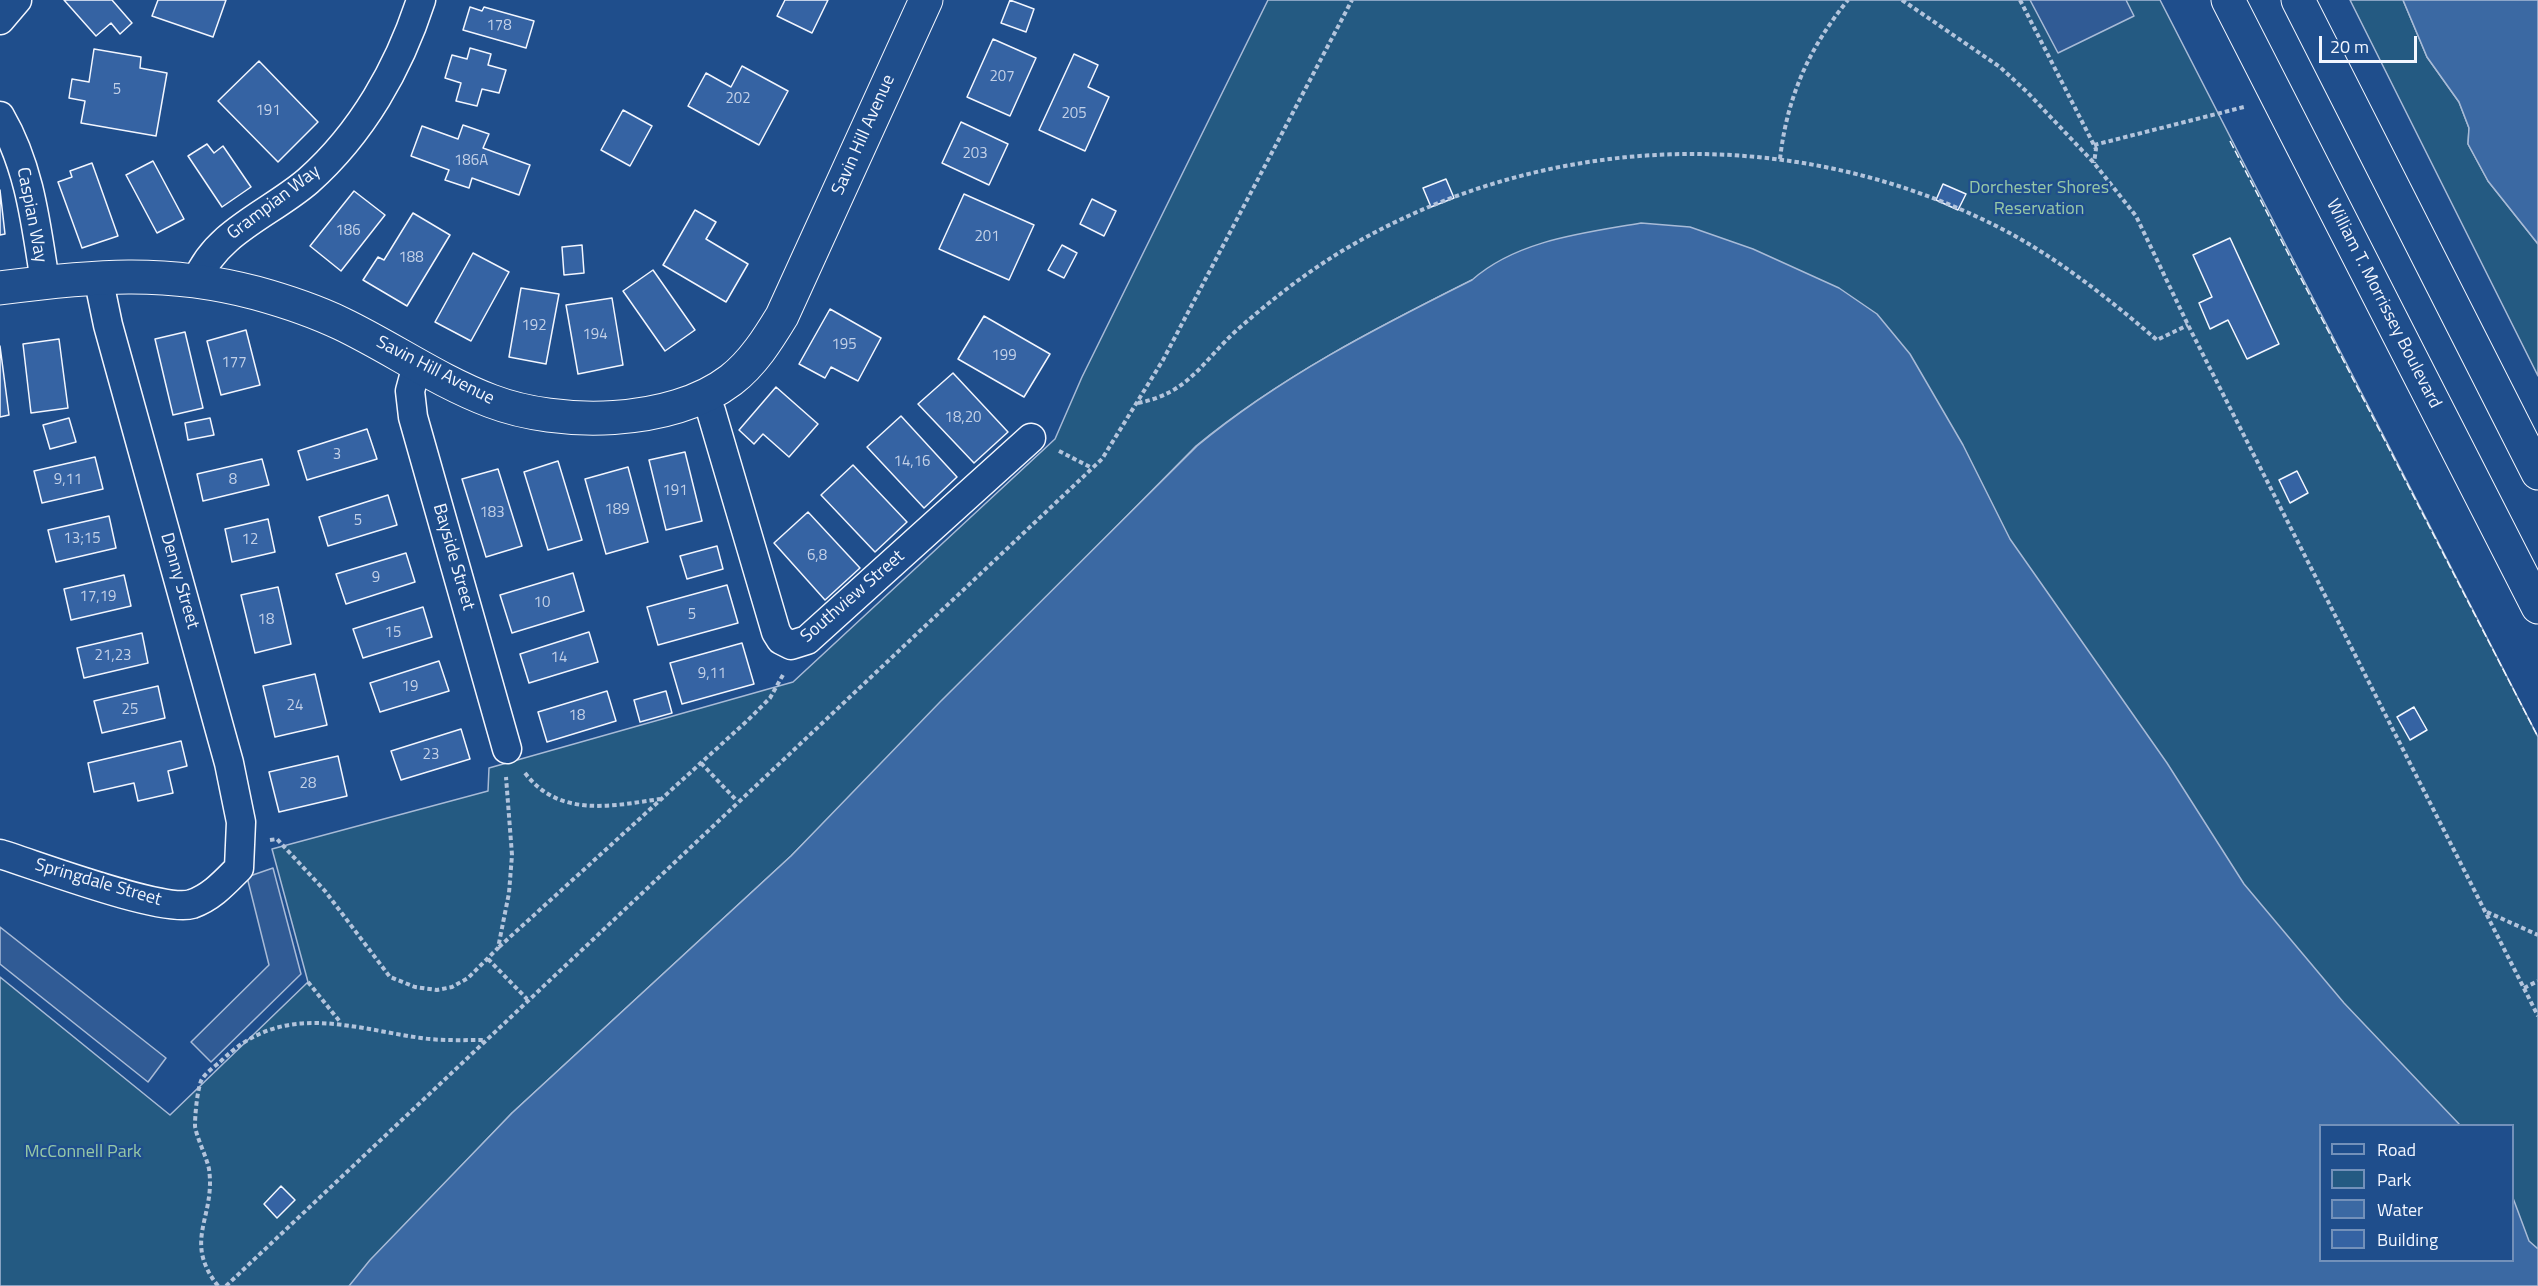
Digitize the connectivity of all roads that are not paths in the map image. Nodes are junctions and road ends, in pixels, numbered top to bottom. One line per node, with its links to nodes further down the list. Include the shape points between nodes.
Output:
1 (17, 0): 6 (street)
2 (421, 0): 9 (street, Grampian Way, via 402,52 345,142 307,181 227,238 210,256)
3 (926, 0): 13 (street, Savin Hill Avenue, via 782,316 746,366)
4 (2228, 0): 16 (street, William T. Morrissey Boulevard)
5 (2298, 0): 15 (street)
6 (0, 20)
7 (0, 116): 10 (street, Caspian Way, via 27,180)
8 (98, 277): 9 (street, Savin Hill Avenue, via 145,275); 10 (street, Savin Hill Avenue); 19 (street, Denny Street, via 236,796 242,846 239,868)
9 (197, 280): 12 (street, Savin Hill Avenue, via 312,311)
10 (45, 282): 11 (street, Savin Hill Avenue)
11 (0, 288)
12 (417, 365): 13 (street, Savin Hill Avenue, via 492,402 538,414 641,414); 17 (street, Bayside Street, via 410,391 413,417)
13 (704, 396): 14 (street, Southview Street, via 776,632 791,645 807,640)
14 (1031, 438)
15 (2538, 473)
16 (2538, 607)
17 (507, 749)
18 (0, 854): 19 (street, Springdale Street, via 151,902 189,905 210,896)
19 (226, 881)

